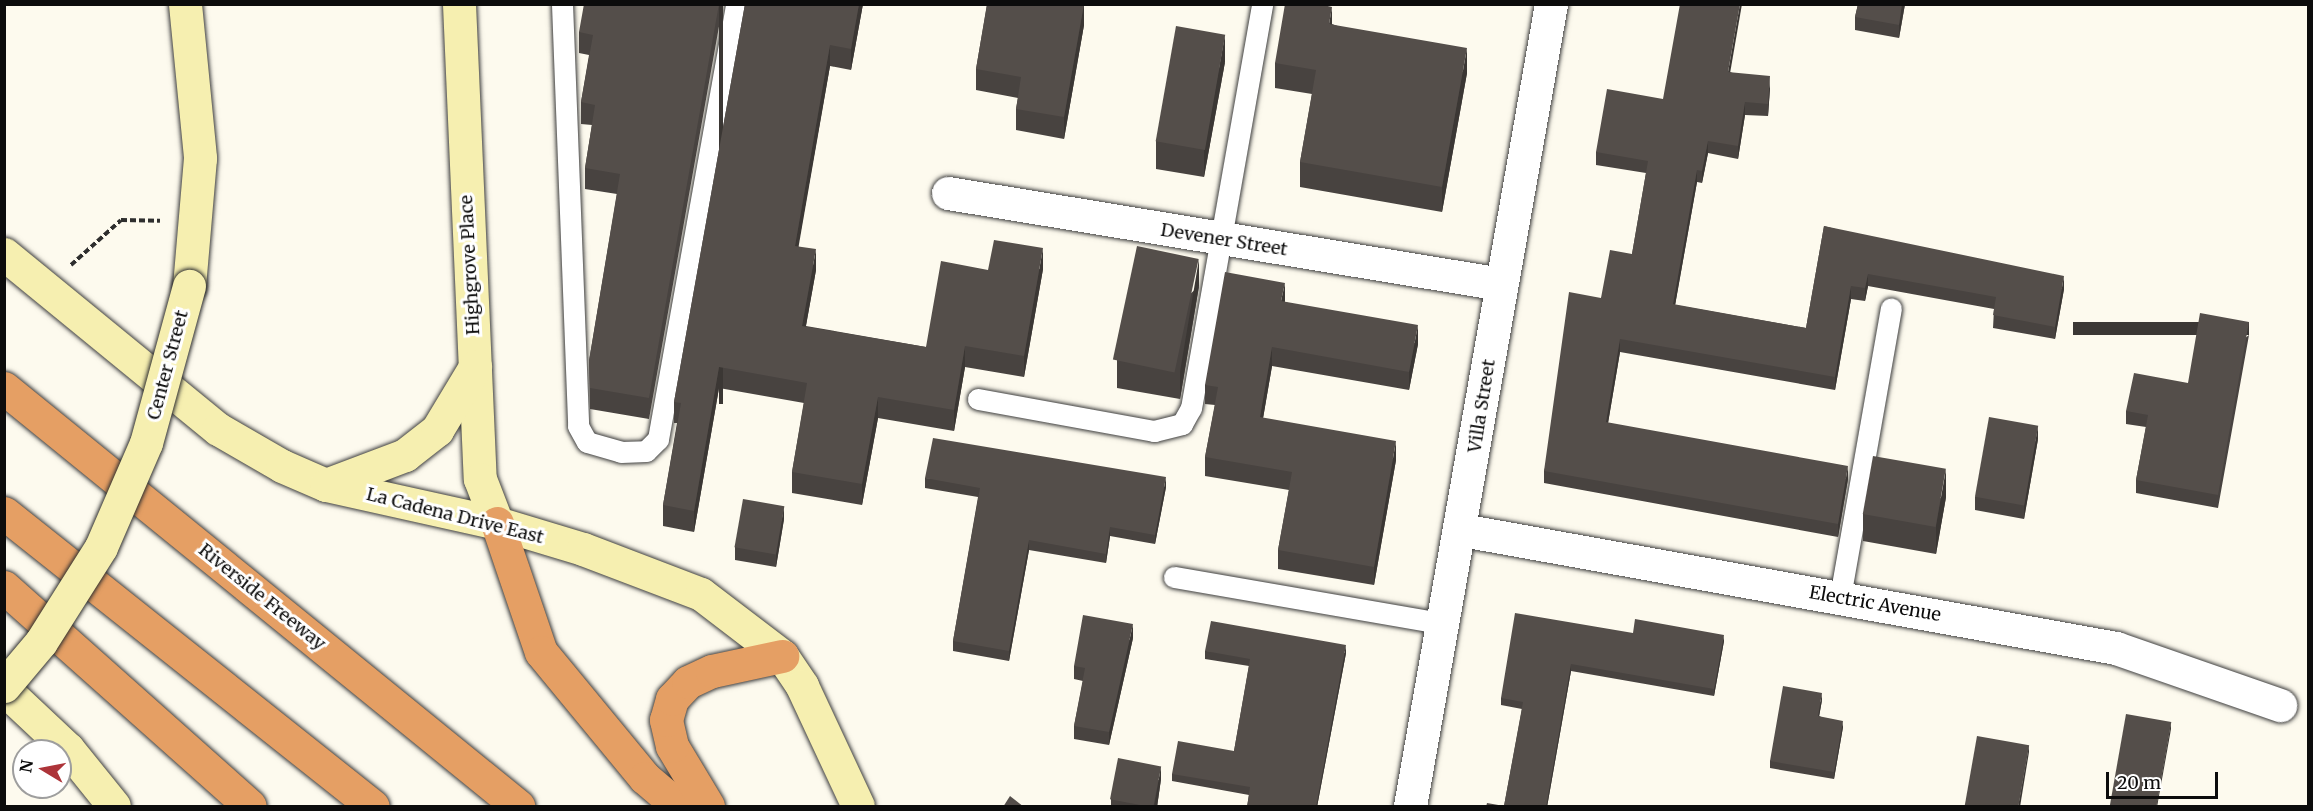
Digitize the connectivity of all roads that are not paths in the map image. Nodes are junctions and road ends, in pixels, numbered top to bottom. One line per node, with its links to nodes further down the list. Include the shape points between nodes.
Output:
1 (185, 4): 24 (main road, Center Street, bridge, via 200,158 189,286 146,443 101,547 41,642)
2 (459, 4): 12 (main road, Highgrove Place)
3 (562, 4): 4 (lane, via 578,426 587,441 621,452 646,451 658,439)
4 (736, 4)
5 (1262, 4): 8 (lane)
6 (1551, 4): 10 (street, Villa Street)
7 (948, 193): 8 (street, Devener Street)
8 (1222, 240): 10 (street, Devener Street); 14 (lane, via 1191,408 1182,424 1154,431)
9 (4, 254): 15 (main road, La Cadena Drive East, via 218,429)
10 (1501, 284): 18 (street, Villa Street)
11 (1891, 308): 21 (lane)
12 (475, 367): 15 (main road, via 436,430 421,443 405,455); 17 (main road, Highgrove Place, via 480,479)
13 (4, 388): 29 (highway, Riverside Freeway)
14 (978, 399)
15 (326, 485): 17 (main road, La Cadena Drive East)
16 (4, 513): 28 (highway)
17 (496, 523): 23 (main road, La Cadena Drive East, via 654,572 701,594); 30 (highway, via 541,652 645,778)
18 (1462, 530): 21 (street, Electric Avenue); 22 (street, Villa Street)
19 (1174, 577): 22 (lane)
20 (4, 587): 27 (highway)
21 (1840, 597): 25 (street, Electric Avenue, via 2116,648)
22 (1444, 624): 33 (street, Villa Street)
23 (782, 656): 31 (highway, via 712,671 688,682 672,699 666,720 672,746); 32 (main road, La Cadena Drive East, via 802,686)
24 (4, 688): 26 (main road, via 68,749)
25 (2280, 705)
26 (114, 807)
27 (250, 807)
28 (373, 807)
29 (518, 807)
30 (678, 807)
31 (708, 807)
32 (858, 807)
33 (1410, 807)

